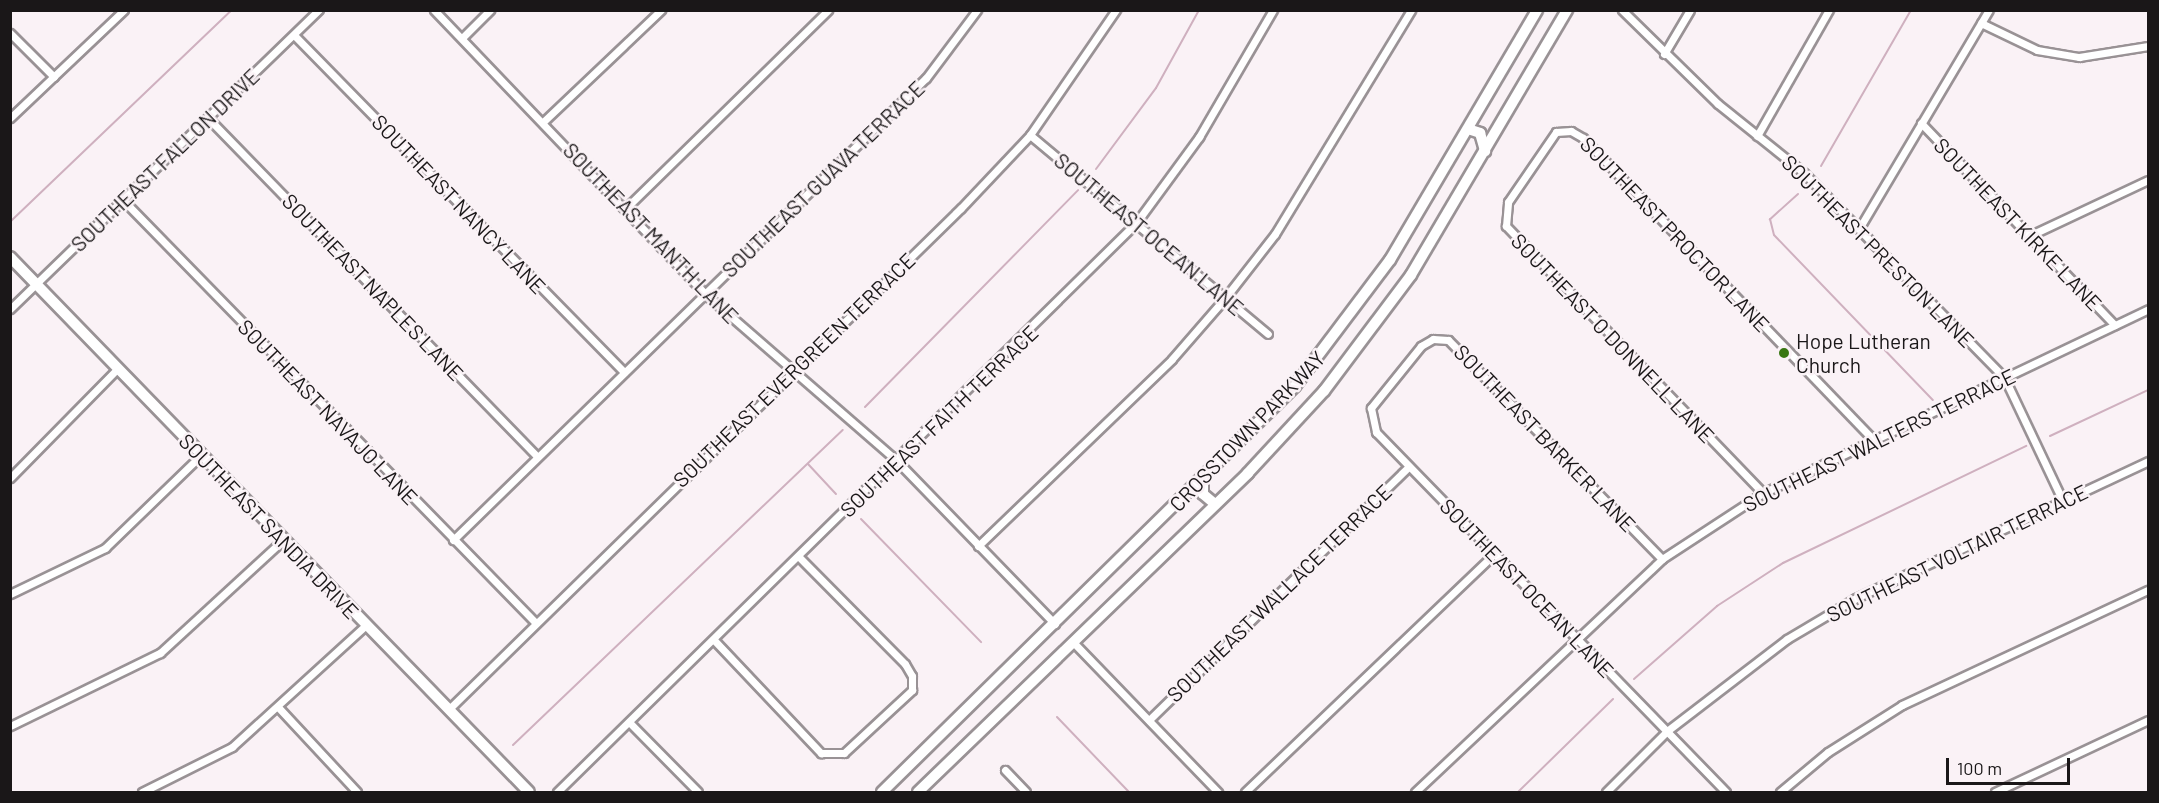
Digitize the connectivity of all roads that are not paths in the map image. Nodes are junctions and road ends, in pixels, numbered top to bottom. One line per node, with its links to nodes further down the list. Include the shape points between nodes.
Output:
1 (124, 10): 23 (street)
2 (318, 10): 19 (street, SOUTHEAST FALLON DRIVE)
3 (434, 10): 20 (street, SOUTHEAST MANTH LANE)
4 (490, 10): 20 (street)
5 (661, 10): 26 (street)
6 (828, 10): 35 (street)
7 (977, 10): 41 (street, SOUTHEAST GUAVA TERRACE, via 926,78)
8 (1116, 10): 29 (street, SOUTHEAST EVERGREEN TERRACE)
9 (1273, 10): 36 (street, SOUTHEAST FAITH TERRACE, via 1199,137)
10 (1411, 10): 42 (street, via 1275,234)
11 (1537, 10): 28 (main road, CROSSTOWN PARKWAY)
12 (1567, 10): 31 (main road, CROSSTOWN PARKWAY)
13 (1622, 10): 22 (street, SOUTHEAST PRESTON LANE)
14 (1690, 10): 22 (street)
15 (1830, 10): 30 (street)
16 (1989, 10): 17 (street)
17 (1981, 23): 21 (street, via 2037,50 2079,57); 27 (street)
18 (10, 33): 23 (street)
19 (294, 35): 25 (street, SOUTHEAST FALLON DRIVE); 49 (street, SOUTHEAST NANCY LANE)
20 (462, 38): 26 (street, SOUTHEAST MANTH LANE)
21 (2148, 46)
22 (1664, 54): 30 (street, SOUTHEAST PRESTON LANE)
23 (54, 77): 24 (street)
24 (10, 118)
25 (208, 118): 34 (street, SOUTHEAST FALLON DRIVE); 54 (street, SOUTHEAST NAPLES LANE)
26 (543, 122): 35 (street, SOUTHEAST MANTH LANE)
27 (1921, 123): 37 (street); 38 (street, SOUTHEAST KIRKE LANE)
28 (1468, 129): 31 (main road, via 1480,133); 59 (main road, CROSSTOWN PARKWAY, via 1353,312 1295,386)
29 (1030, 135): 36 (street, SOUTHEAST OCEAN LANE); 48 (street, SOUTHEAST EVERGREEN TERRACE)
30 (1757, 136): 37 (street, SOUTHEAST PRESTON LANE)
31 (1485, 151): 62 (main road, CROSSTOWN PARKWAY, via 1364,342 1294,425)
32 (1526, 173): 52 (street, SOUTHEAST PROCTOR LANE, via 1550,136 1564,130 1577,133); 60 (street, SOUTHEAST O DONNELL LANE, via 1504,209 1509,232)
33 (2148, 180): 38 (street)
34 (123, 200): 40 (street, SOUTHEAST FALLON DRIVE); 64 (street, SOUTHEAST NAVAJO LANE)
35 (626, 208): 41 (street, SOUTHEAST MANTH LANE)
36 (1136, 223): 42 (street, SOUTHEAST OCEAN LANE); 55 (street, SOUTHEAST FAITH TERRACE)
37 (1860, 227): 51 (street, SOUTHEAST PRESTON LANE)
38 (2031, 234): 45 (street, SOUTHEAST KIRKE LANE)
39 (10, 257): 40 (main road, SOUTHEAST SANDIA DRIVE)
40 (35, 284): 43 (street, SOUTHEAST FALLON DRIVE); 47 (main road, SOUTHEAST SANDIA DRIVE)
41 (705, 294): 48 (street, SOUTHEAST MANTH LANE); 49 (street, SOUTHEAST GUAVA TERRACE)
42 (1225, 298): 46 (street, SOUTHEAST OCEAN LANE); 65 (street, via 1172,359)
43 (10, 309)
44 (2148, 309): 45 (street, SOUTHEAST WALTERS TERRACE)
45 (2115, 325): 51 (street, SOUTHEAST WALTERS TERRACE)
46 (1268, 334)
47 (117, 369): 53 (main road, SOUTHEAST SANDIA DRIVE); 58 (street)
48 (794, 371): 55 (street, SOUTHEAST MANTH LANE); 71 (street, SOUTHEAST EVERGREEN TERRACE)
49 (624, 372): 54 (street, SOUTHEAST GUAVA TERRACE)
50 (1398, 375): 57 (street, SOUTHEAST OCEAN LANE, via 1371,408 1370,422); 68 (street, SOUTHEAST BARKER LANE, via 1426,342 1441,339 1454,344)
51 (2004, 377): 52 (street, SOUTHEAST WALTERS TERRACE); 61 (street, SOUTHEAST PRESTON LANE)
52 (1873, 439): 60 (street, SOUTHEAST WALTERS TERRACE)
53 (200, 456): 63 (main road, SOUTHEAST SANDIA DRIVE); 70 (street, via 105,548)
54 (537, 456): 64 (street, SOUTHEAST GUAVA TERRACE)
55 (897, 461): 65 (street, SOUTHEAST MANTH LANE); 67 (street, SOUTHEAST FAITH TERRACE)
56 (2148, 461): 61 (street, SOUTHEAST VOLTAIR TERRACE)
57 (1408, 467): 66 (street, SOUTHEAST OCEAN LANE); 79 (street, SOUTHEAST WALLACE TERRACE)
58 (10, 478)
59 (1203, 480): 62 (main road, via 1203,494); 72 (main road, CROSSTOWN PARKWAY)
60 (1763, 493): 68 (street, SOUTHEAST WALTERS TERRACE)
61 (2063, 501): 83 (street, SOUTHEAST VOLTAIR TERRACE, via 1856,598 1787,639)
62 (1215, 504): 76 (main road, CROSSTOWN PARKWAY)
63 (283, 540): 73 (main road, SOUTHEAST SANDIA DRIVE); 82 (street, via 160,653)
64 (453, 540): 71 (street, SOUTHEAST NAVAJO LANE)
65 (978, 546): 72 (street, SOUTHEAST MANTH LANE)
66 (1495, 553): 74 (street, SOUTHEAST OCEAN LANE); 94 (street)
67 (799, 557): 75 (street, SOUTHEAST FAITH TERRACE); 75 (street, via 912,676 912,690 844,753 821,753)
68 (1662, 559): 74 (street, SOUTHEAST WALTERS TERRACE)
69 (2148, 590): 98 (street, via 1902,705 1828,752)
70 (10, 594)
71 (535, 622): 78 (street, SOUTHEAST EVERGREEN TERRACE)
72 (1055, 624): 90 (main road, CROSSTOWN PARKWAY)
73 (366, 625): 77 (street); 78 (main road, SOUTHEAST SANDIA DRIVE)
74 (1574, 638): 83 (street, SOUTHEAST OCEAN LANE); 95 (street, SOUTHEAST WALTERS TERRACE)
75 (714, 640): 81 (street, SOUTHEAST FAITH TERRACE)
76 (1073, 642): 79 (street); 91 (main road, CROSSTOWN PARKWAY)
77 (278, 707): 85 (street, via 232,747); 86 (street)
78 (449, 709): 87 (main road, SOUTHEAST SANDIA DRIVE)
79 (1149, 720): 93 (street)
80 (2148, 720): 99 (street)
81 (630, 722): 88 (street, SOUTHEAST FAITH TERRACE); 89 (street)
82 (10, 726)
83 (1666, 732): 96 (street, SOUTHEAST VOLTAIR TERRACE); 97 (street, SOUTHEAST OCEAN LANE)
84 (1005, 770): 92 (street)
85 (142, 792)
86 (357, 792)
87 (529, 792)
88 (557, 792)
89 (698, 792)
90 (882, 792)
91 (918, 792)
92 (1026, 792)
93 (1218, 792)
94 (1245, 792)
95 (1415, 792)
96 (1606, 792)
97 (1726, 792)
98 (1780, 792)
99 (1995, 792)

